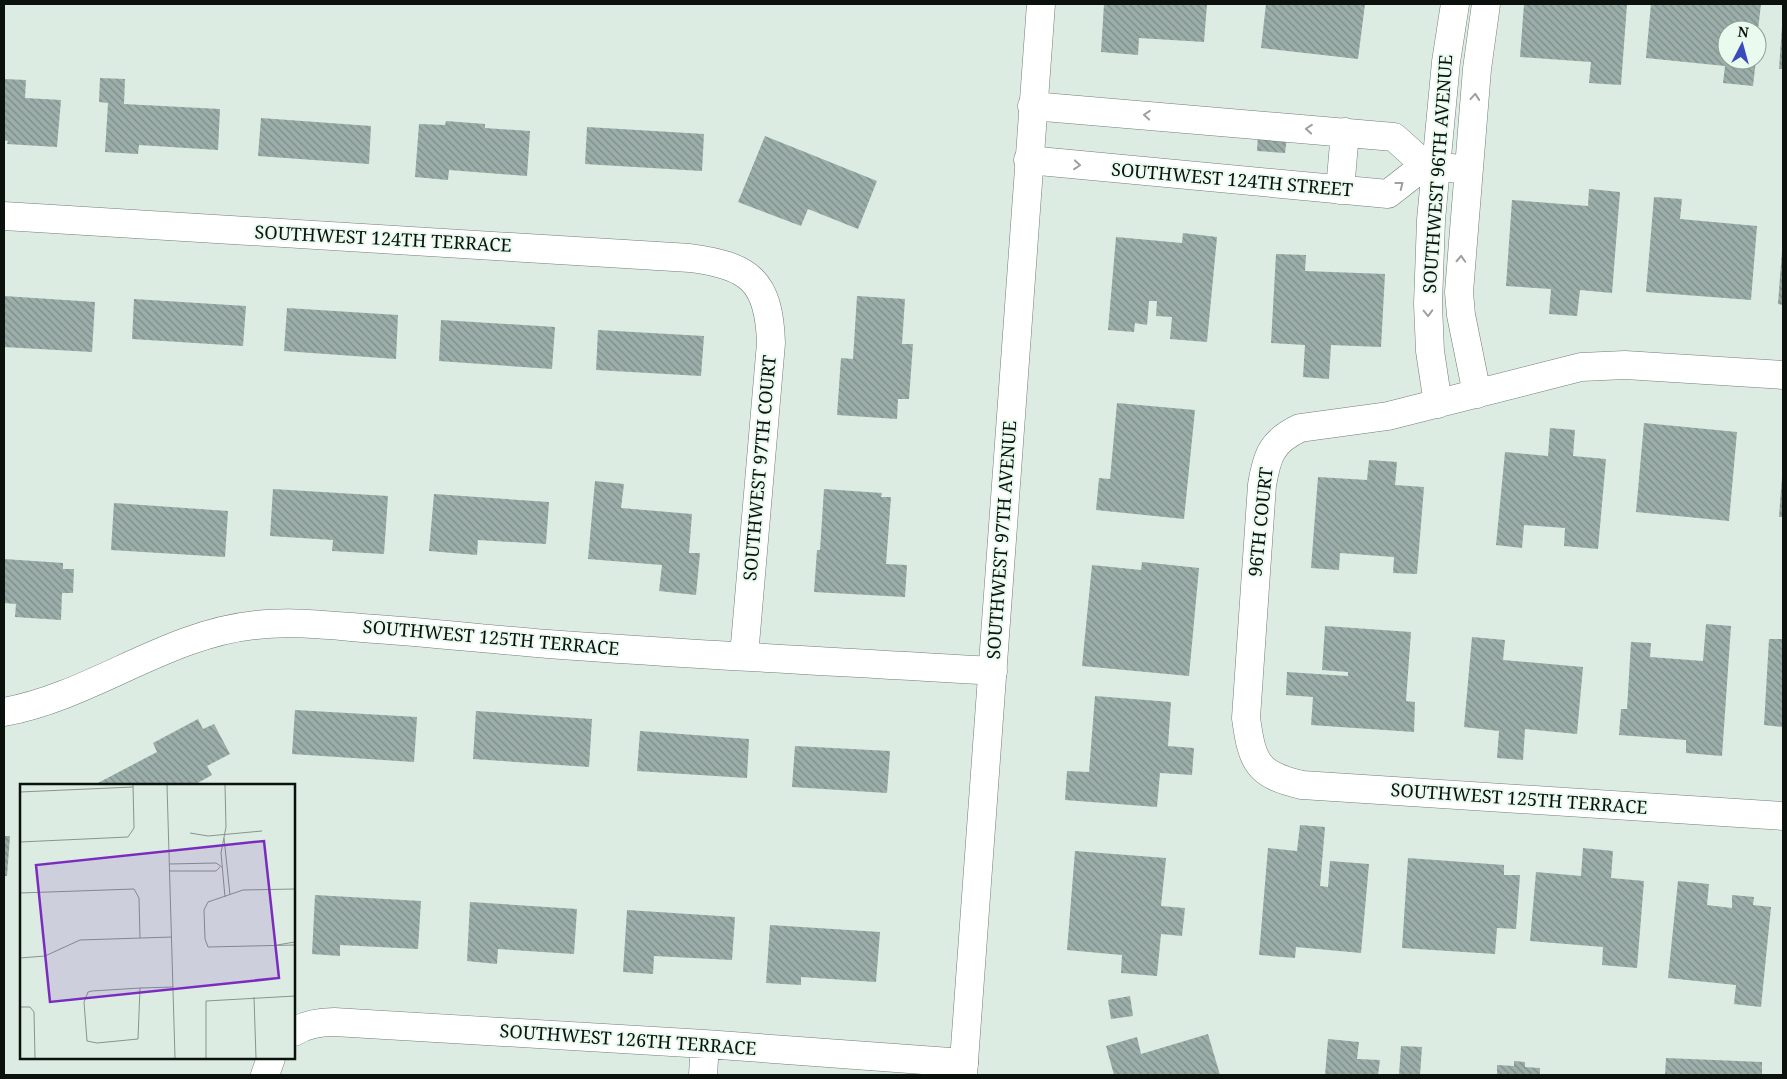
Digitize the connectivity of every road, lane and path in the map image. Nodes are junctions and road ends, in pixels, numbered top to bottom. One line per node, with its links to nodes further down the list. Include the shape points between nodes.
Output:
1 (1041, 4): 4 (street, SOUTHWEST 97TH AVENUE)
2 (1455, 4): 7 (street, SOUTHWEST 96TH AVENUE)
3 (1486, 4): 8 (street, SOUTHWEST 96TH AVENUE, one-way to 3)
4 (1032, 106): 5 (street, one-way to 4); 6 (street, SOUTHWEST 97TH AVENUE)
5 (1345, 132): 7 (street, via 1394,137); 9 (street)
6 (1028, 160): 9 (street, SOUTHWEST 124TH STREET, one-way to 9); 15 (street, SOUTHWEST 97TH AVENUE)
7 (1431, 166): 8 (street); 9 (street, SOUTHWEST 124TH STREET, one-way to 7, via 1388,194); 13 (street, SOUTHWEST 96TH AVENUE, one-way to 13, via 1430,351)
8 (1468, 170): 13 (street, SOUTHWEST 96TH AVENUE, one-way to 8, via 1459,292)
9 (1340, 190)
10 (4, 216): 11 (street, SOUTHWEST 124TH TERRACE, via 690,258 726,264)
11 (756, 283): 14 (street, SOUTHWEST 97TH COURT, via 768,311 771,343)
12 (1783, 375): 13 (street, via 1625,365 1581,367)
13 (1459, 398): 17 (street, 96TH COURT, via 1388,416 1300,428 1288,434 1271,451 1262,485 1246,718)
14 (744, 656): 15 (street, SOUTHWEST 125TH TERRACE); 16 (street, SOUTHWEST 125TH TERRACE, via 548,644 326,625 255,625 188,641 45,702)
15 (993, 671): 22 (street, SOUTHWEST 97TH AVENUE)
16 (4, 712)
17 (1260, 766): 18 (street, SOUTHWEST 125TH TERRACE, via 1282,781 1302,785)
18 (1783, 816)
19 (295, 1032): 20 (street, SOUTHWEST 126TH TERRACE, via 328,1022)
20 (705, 1044): 22 (street, SOUTHWEST 126TH TERRACE); 24 (street)
21 (271, 1059): 23 (street)
22 (963, 1069)
23 (265, 1075)
24 (703, 1075)

